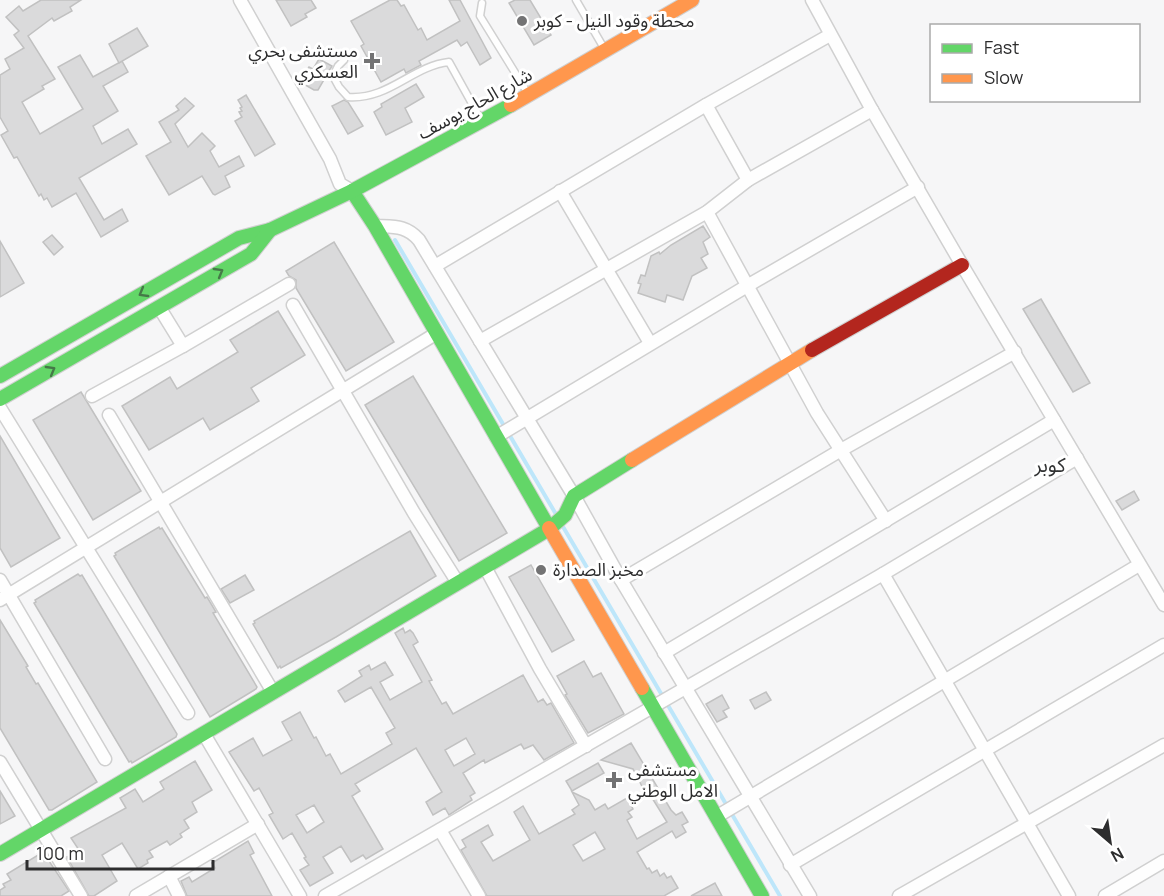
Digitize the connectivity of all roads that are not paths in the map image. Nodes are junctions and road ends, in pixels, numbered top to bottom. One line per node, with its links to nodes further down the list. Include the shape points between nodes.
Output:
1 (240, 0): 15 (street, via 330,159 340,184)
2 (576, 0): 7 (lane)
3 (692, 0): 7 (street, شارع الحاج يوسف)
4 (812, 0): 6 (street)
5 (482, 3): 9 (lane, via 480,16)
6 (830, 35): 10 (street); 11 (street)
7 (605, 50): 9 (street, شارع الحاج يوسف)
8 (344, 60): 12 (lane, via 333,76 348,97 360,98 384,91 433,65 449,62)
9 (529, 95): 12 (street, شارع الحاج يوسف)
10 (706, 105): 13 (street); 16 (street)
11 (872, 110): 13 (street); 14 (street)
12 (481, 121): 15 (street, شارع الحاج يوسف)
13 (748, 180): 17 (street)
14 (918, 187): 20 (street); 24 (street)
15 (352, 191): 18 (street); 19 (street, شارع الحاج يوسف)
16 (560, 191): 21 (street); 22 (street)
17 (707, 212): 22 (street); 24 (street)
18 (375, 226): 21 (street, via 412,231); 27 (street)
19 (270, 230): 26 (street, شارع الحاج يوسف, one-way to 19, via 250,254); 33 (street, شارع الحاج يوسف, one-way to 33, via 239,238)
20 (962, 265): 31 (street); 32 (street)
21 (435, 266): 28 (street)
22 (606, 269): 28 (street); 29 (street)
23 (289, 284): 30 (street)
24 (747, 286): 29 (street); 32 (street)
25 (293, 305): 34 (street)
26 (159, 307): 30 (street); 36 (street, شارع الحاج يوسف, one-way to 26)
27 (437, 333): 34 (street); 41 (street)
28 (480, 342): 39 (street)
29 (650, 343): 39 (street)
30 (183, 346): 35 (street)
31 (1015, 352): 40 (street); 42 (street)
32 (790, 363): 42 (street); 44 (street)
33 (0, 376)
34 (343, 390): 45 (street); 54 (street)
35 (92, 396)
36 (0, 399)
37 (0, 408): 48 (street)
38 (109, 415): 45 (street)
39 (526, 420): 41 (street); 44 (street)
40 (1054, 420): 43 (street); 46 (street)
41 (503, 433): 47 (street)
42 (841, 450): 46 (street); 53 (street)
43 (1077, 458): 49 (street); 51 (street)
44 (574, 496): 47 (street, via 570,511); 53 (street)
45 (160, 502): 48 (street); 61 (street)
46 (885, 521): 58 (street)
47 (556, 524): 50 (street); 62 (street)
48 (86, 547): 55 (street); 63 (street)
49 (1139, 565): 56 (street); 59 (street)
50 (485, 567): 54 (street); 66 (street)
51 (883, 574): 59 (street); 60 (street)
52 (0, 580): 55 (street)
53 (621, 580): 58 (street)
54 (458, 583): 61 (street)
55 (4, 597): 68 (street)
56 (1164, 605)
57 (1164, 645): 67 (street)
58 (664, 652): 60 (street)
59 (945, 681): 67 (street); 70 (street)
60 (685, 688): 62 (street); 70 (street)
61 (273, 692): 64 (street)
62 (652, 707): 66 (street); 71 (street)
63 (188, 713)
64 (204, 734): 72 (street); 74 (street)
65 (1164, 745): 73 (street)
66 (586, 746): 75 (street)
67 (985, 750): 73 (street); 78 (street)
68 (105, 759)
69 (0, 762): 74 (street)
70 (750, 798): 71 (street); 78 (street)
71 (725, 813): 80 (street)
72 (258, 824): 79 (street); 84 (street)
73 (1028, 824): 88 (street); 89 (street)
74 (40, 829): 76 (street); 81 (street)
75 (440, 830): 85 (street); 86 (street)
76 (0, 854)
77 (1164, 861): 90 (street)
78 (790, 865): 87 (street)
79 (169, 876): 82 (street); 83 (street)
80 (758, 895)
81 (81, 896)
82 (136, 896)
83 (179, 896)
84 (300, 896)
85 (325, 896)
86 (479, 896)
87 (810, 896)
88 (899, 896)
89 (1069, 896)
90 (1105, 896)

